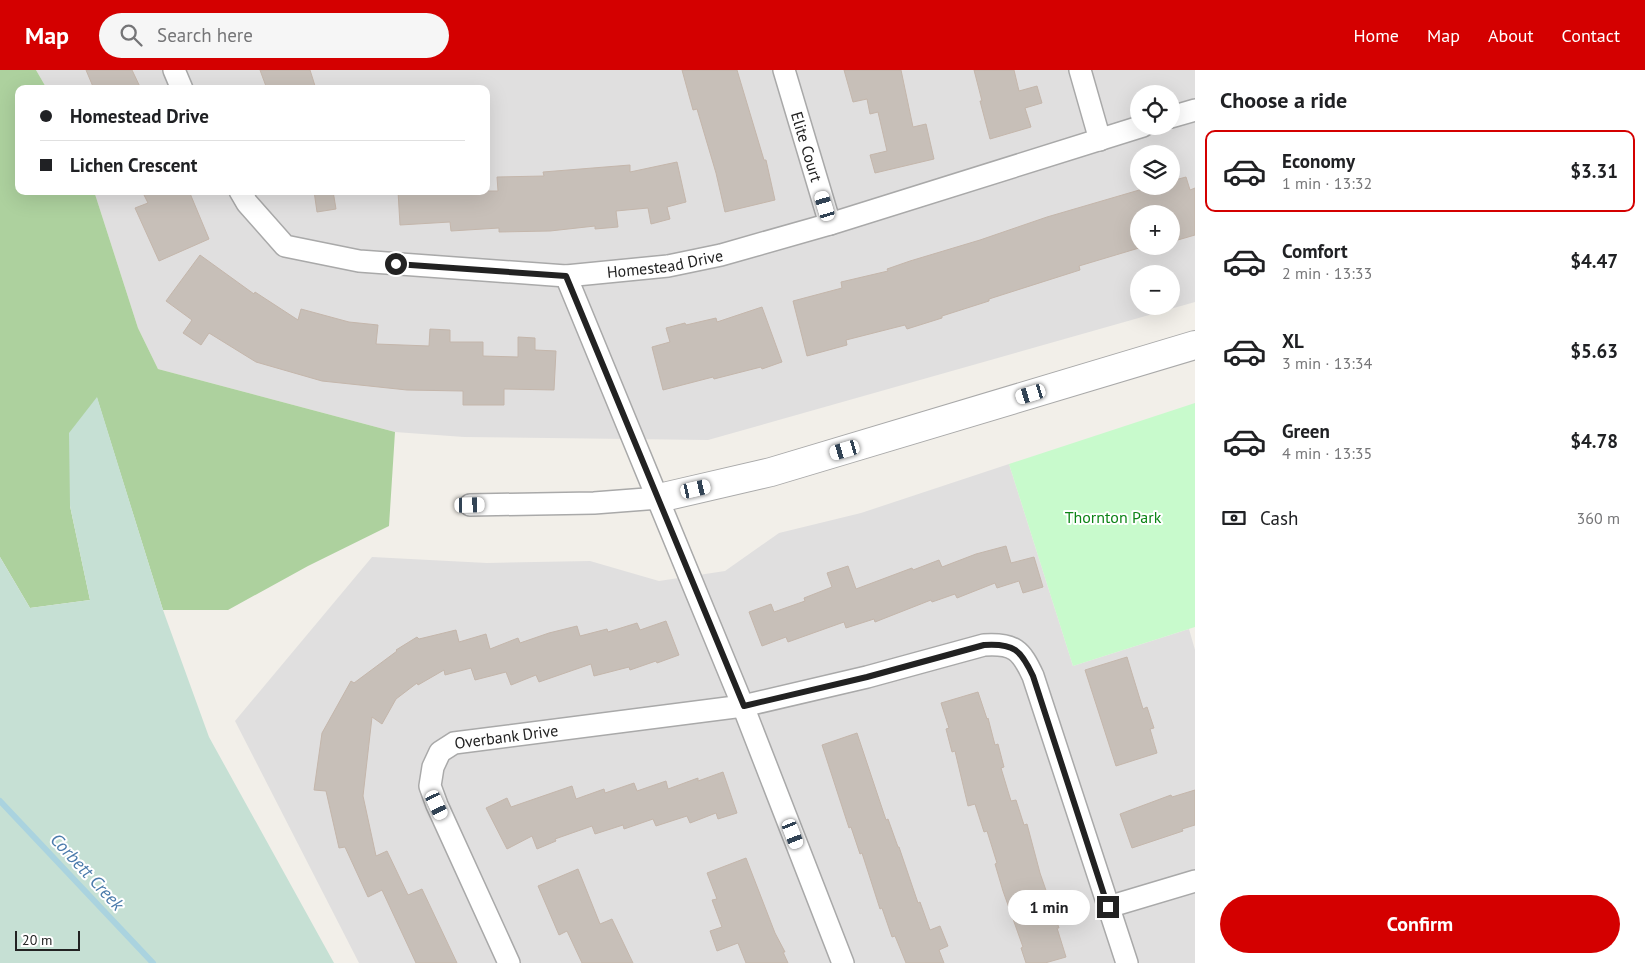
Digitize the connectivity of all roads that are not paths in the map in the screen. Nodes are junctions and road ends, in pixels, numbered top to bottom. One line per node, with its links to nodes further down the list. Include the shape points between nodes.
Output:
1 (174, 70): 4 (street)
2 (784, 70): 10 (street, Elite Court)
3 (1080, 70): 8 (street)
4 (180, 85)
5 (1195, 110): 6 (street)
6 (1180, 114)
7 (1130, 130): 8 (street, Homestead Drive)
8 (1100, 140): 10 (street, Homestead Drive)
9 (242, 195): 11 (street, Homestead Drive, via 285,246 359,261)
10 (830, 224): 11 (street, Homestead Drive, via 721,255 668,266)
11 (566, 276): 13 (street)
12 (1195, 345): 13 (street, via 771,472)
13 (658, 498): 14 (street, via 594,503); 15 (street)
14 (470, 505)
15 (744, 706): 17 (street, Overbank Drive, via 984,645 1002,644 1015,650 1026,660 1033,676); 18 (street, Overbank Drive, via 479,739 454,743 440,752 430,786); 19 (street)
16 (1195, 881): 17 (street)
17 (1108, 907): 20 (street, Overbank Drive)
18 (509, 963)
19 (843, 963)
20 (1127, 963)

